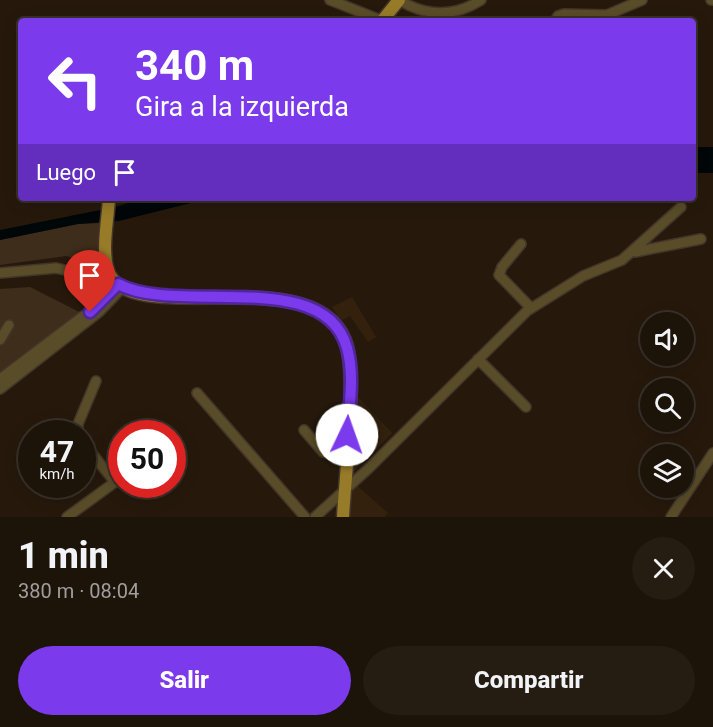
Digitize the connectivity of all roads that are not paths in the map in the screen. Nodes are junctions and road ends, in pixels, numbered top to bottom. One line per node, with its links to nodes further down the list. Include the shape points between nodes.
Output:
1 (330, 0): 5 (street)
2 (399, 0): 3 (street, via 421,10 444,13 465,9); 6 (main road)
3 (481, 0)
4 (642, 0): 7 (street, via 607,15 564,14)
5 (375, 18)
6 (384, 18)
7 (557, 18)
8 (109, 201): 14 (main road, via 106,255 108,267)
9 (681, 207): 12 (street)
10 (701, 239): 12 (street)
11 (521, 244): 15 (street, via 499,275)
12 (632, 252): 15 (street)
13 (0, 273): 14 (street, via 56,268)
14 (119, 284): 19 (street, via 90,312); 21 (street, via 99,312); 28 (main road, via 146,294 293,302 326,316 344,339 350,362)
15 (531, 308): 18 (street)
16 (9, 325): 17 (street)
17 (0, 340)
18 (478, 359): 23 (street); 31 (street)
19 (0, 379)
20 (96, 381): 24 (street)
21 (0, 389)
22 (197, 393): 33 (street)
23 (526, 406)
24 (80, 420)
25 (304, 430): 28 (street, via 323,452)
26 (713, 453): 36 (street)
27 (96, 456): 29 (street)
28 (346, 456): 31 (main road)
29 (108, 468)
30 (108, 486): 32 (street)
31 (345, 490): 34 (street); 35 (main road)
32 (67, 517)
33 (305, 517)
34 (315, 517)
35 (343, 517)
36 (670, 517)

